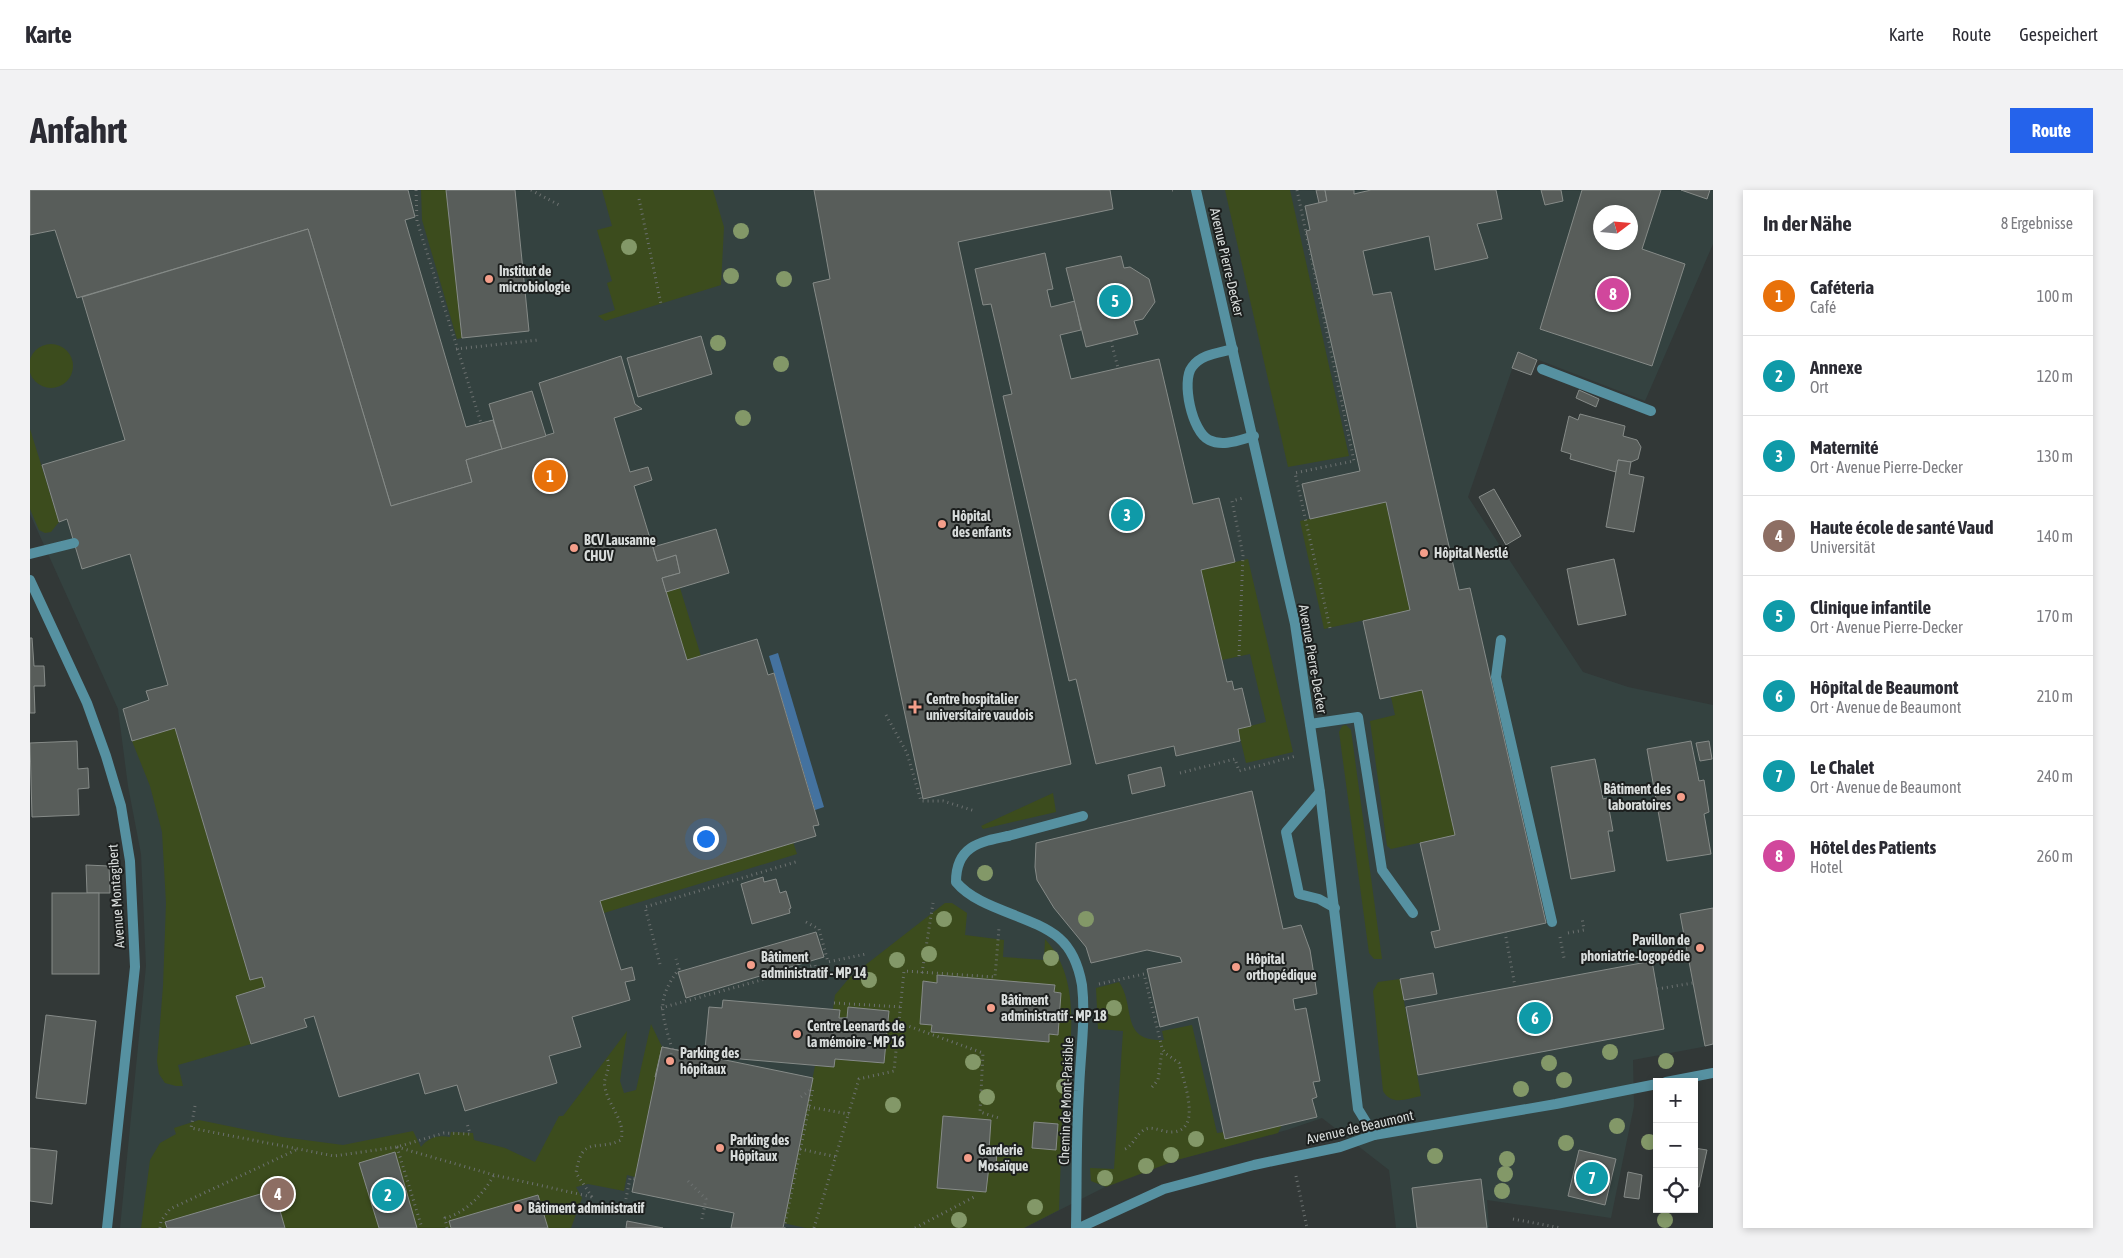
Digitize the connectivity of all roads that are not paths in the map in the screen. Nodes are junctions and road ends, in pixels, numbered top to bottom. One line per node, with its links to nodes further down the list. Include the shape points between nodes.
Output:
1 (1196, 190): 2 (street, Avenue Pierre-Decker)
2 (1233, 349): 5 (street, Avenue Pierre-Decker); 5 (street, via 1204,356 1186,376 1195,423 1200,434 1224,444)
3 (1542, 369): 4 (street)
4 (1651, 411)
5 (1254, 436): 10 (street, Avenue Pierre-Decker, via 1294,624)
6 (74, 543): 7 (street)
7 (30, 554)
8 (30, 580): 20 (street, Avenue Montagibert, via 87,703 106,756 121,806 130,861 135,967)
9 (1501, 640): 15 (street, via 1496,677)
10 (1310, 724): 11 (street, Avenue Pierre-Decker); 14 (street, via 1358,717 1382,870)
11 (1320, 792): 13 (street, Avenue Pierre-Decker); 13 (street, via 1286,832 1299,894 1319,899)
12 (1083, 816): 21 (street, Chemin de Mont-Paisible, via 974,845 964,853 956,874 956,882 961,888 1059,938 1069,949 1079,974 1083,1004 1078,1107)
13 (1335, 908): 19 (street, Avenue Pierre-Decker, via 1358,1109)
14 (1413, 913)
15 (1552, 922)
16 (1713, 1073): 17 (street)
17 (1687, 1078)
18 (1653, 1085): 19 (street, Avenue de Beaumont)
19 (1374, 1135): 21 (street, Avenue de Beaumont, via 1340,1147 1164,1189)
20 (107, 1228)
21 (1078, 1228)

